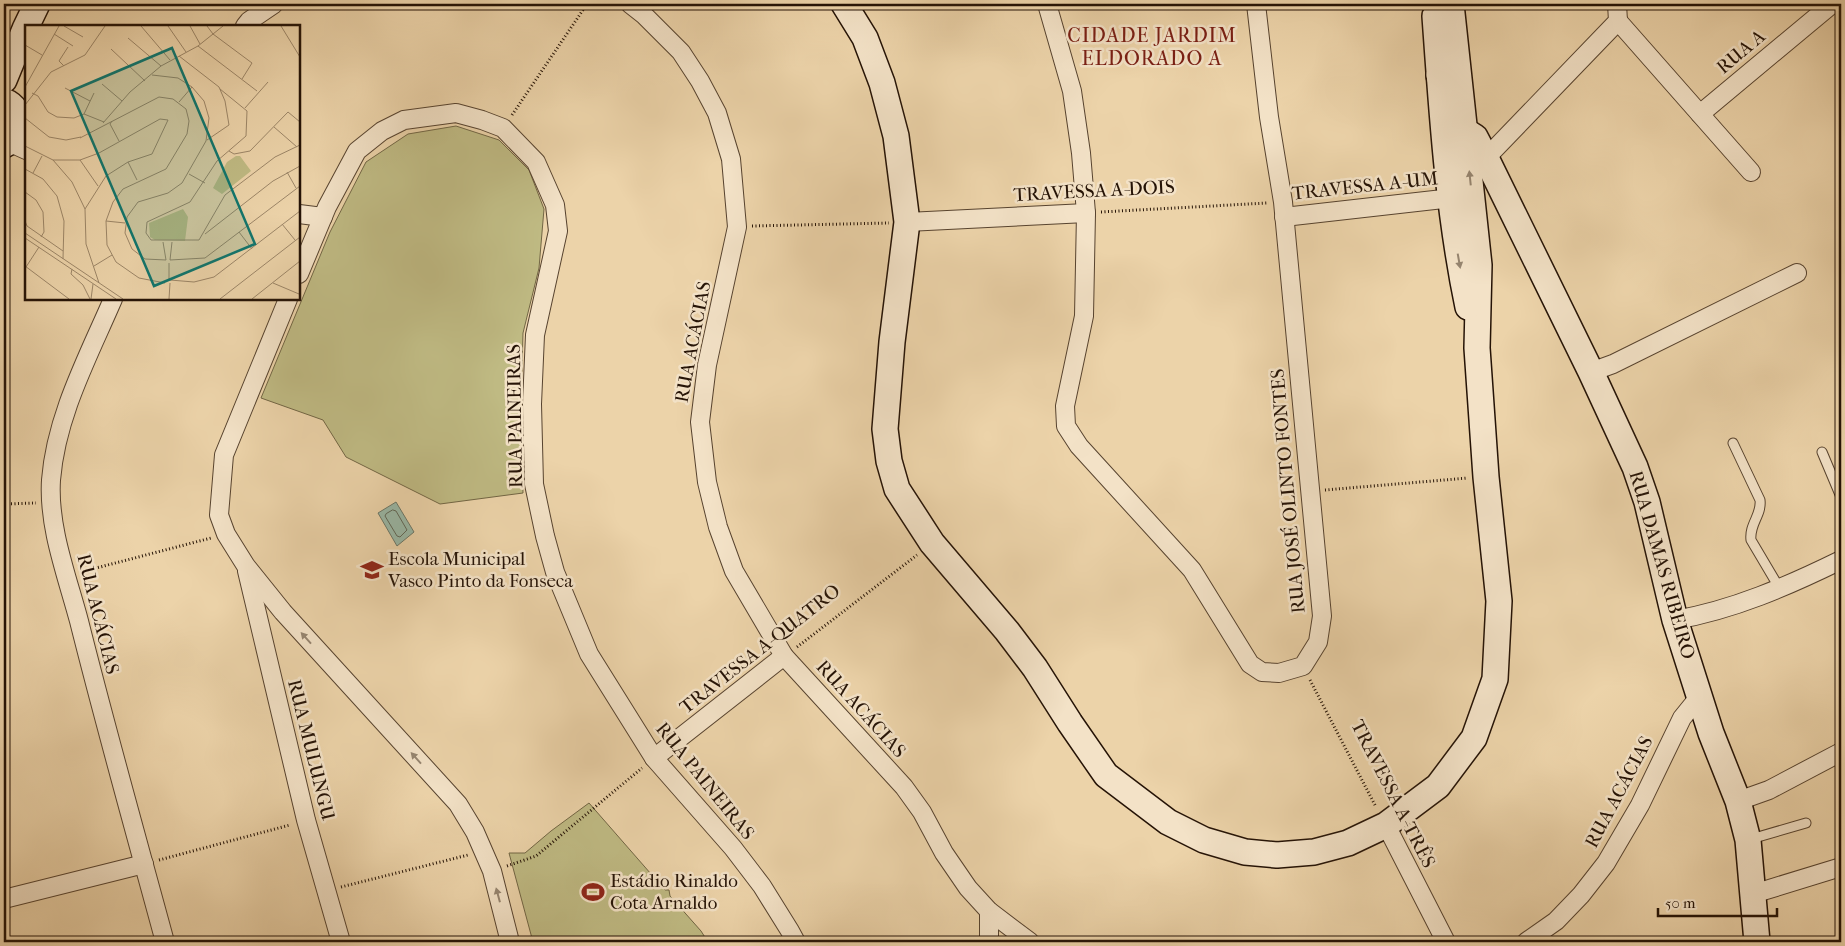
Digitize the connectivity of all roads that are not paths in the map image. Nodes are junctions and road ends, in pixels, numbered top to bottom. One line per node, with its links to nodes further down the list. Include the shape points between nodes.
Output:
1 (37, 4): 12 (street)
2 (52, 4): 13 (street)
3 (274, 4): 14 (street)
4 (630, 4): 45 (street, RUA ACÁCIAS, via 681,52 700,81 716,113 731,159 738,227 707,365 700,422 718,527 734,570)
5 (844, 4): 30 (street, via 865,38 882,83 896,136)
6 (1047, 4): 27 (street, via 1072,91)
7 (1256, 4): 26 (street, RUA JOSÉ OLINTO FONTES)
8 (1434, 4): 17 (street)
9 (1451, 4): 21 (street)
10 (1832, 4): 20 (street, RUA A)
11 (1618, 12): 20 (street); 23 (street)
12 (27, 25)
13 (42, 25)
14 (246, 25)
15 (25, 29): 18 (street)
16 (25, 63): 19 (street, via 12,96)
17 (1439, 75): 21 (street, RUA DAMAS RIBEIRO, via 1450,118); 25 (street)
18 (4, 80)
19 (16, 113): 22 (street, via 17,133)
20 (1700, 114): 24 (street)
21 (1465, 129): 23 (street, RUA DAMAS RIBEIRO, via 1475,137); 31 (street, one-way to 21)
22 (12, 146)
23 (1486, 158): 37 (street, RUA DAMAS RIBEIRO)
24 (1751, 172)
25 (1452, 198): 26 (street, TRAVESSA A-UM); 31 (street, via 1460,202); 36 (street, one-way to 36, via 1458,257)
26 (1283, 210): 27 (street, RUA JOSÉ OLINTO FONTES, via 1322,616 1318,642 1303,666 1279,673 1262,672 1250,664 1192,570 1079,446 1066,426 1066,406 1084,316)
27 (1086, 213): 30 (street, TRAVESSA A-DOIS)
28 (300, 214): 29 (street)
29 (323, 217): 32 (street, RUA PAINEIRAS); 48 (street, RUA PAINEIRAS, via 357,152 382,131 404,120 456,113 504,128 536,162 555,205 558,231 535,335 534,484 555,572 589,654)
30 (907, 222): 51 (street, via 885,429 897,488 932,543 1035,668 1106,775 1168,822 1204,840 1245,852 1277,855 1314,852 1348,843)
31 (1479, 265): 36 (street)
32 (300, 272)
33 (1797, 273): 37 (street)
34 (113, 300): 53 (street, RUA ACÁCIAS, via 62,419 51,481 52,503 56,535 96,692)
35 (288, 300): 42 (street, via 224,455 219,515 226,534)
36 (1477, 348): 51 (street, via 1499,601 1495,679 1474,738 1438,786)
37 (1591, 372): 44 (street, RUA DAMAS RIBEIRO, via 1635,467 1647,502)
38 (1733, 444): 43 (lane, via 1760,500 1761,508 1750,533 1751,540)
39 (1822, 452): 40 (lane)
40 (1841, 497)
41 (1841, 560): 43 (street)
42 (246, 566): 59 (street, RUA MULUNGU, via 306,820); 60 (street, one-way to 42, via 492,871 458,804 283,612)
43 (1780, 589): 44 (street, via 1698,616)
44 (1675, 620): 46 (street, RUA DAMAS RIBEIRO)
45 (784, 656): 48 (street, TRAVESSA A-QUATRO); 57 (street, RUA ACÁCIAS, via 904,787 944,853)
46 (1700, 696): 49 (street, RUA DAMAS RIBEIRO); 65 (street, RUA ACÁCIAS, via 1682,718 1640,805 1606,863 1556,921)
47 (1841, 752): 49 (street, via 1769,790)
48 (654, 758): 61 (street, RUA PAINEIRAS, via 762,886)
49 (1738, 801): 52 (street, RUA DAMAS RIBEIRO)
50 (1806, 823): 52 (lane)
51 (1386, 826): 64 (street, TRAVESSA A-TRÊS)
52 (1748, 840): 55 (street, RUA DAMAS RIBEIRO)
53 (144, 864): 56 (street); 58 (street, RUA ACÁCIAS)
54 (1841, 867): 55 (street)
55 (1753, 894): 66 (street, RUA DAMAS RIBEIRO)
56 (4, 899)
57 (989, 911): 62 (street); 63 (street, RUA ACÁCIAS)
58 (165, 942)
59 (341, 942)
60 (510, 942)
61 (796, 942)
62 (989, 942)
63 (1030, 942)
64 (1446, 942)
65 (1526, 942)
66 (1757, 942)

